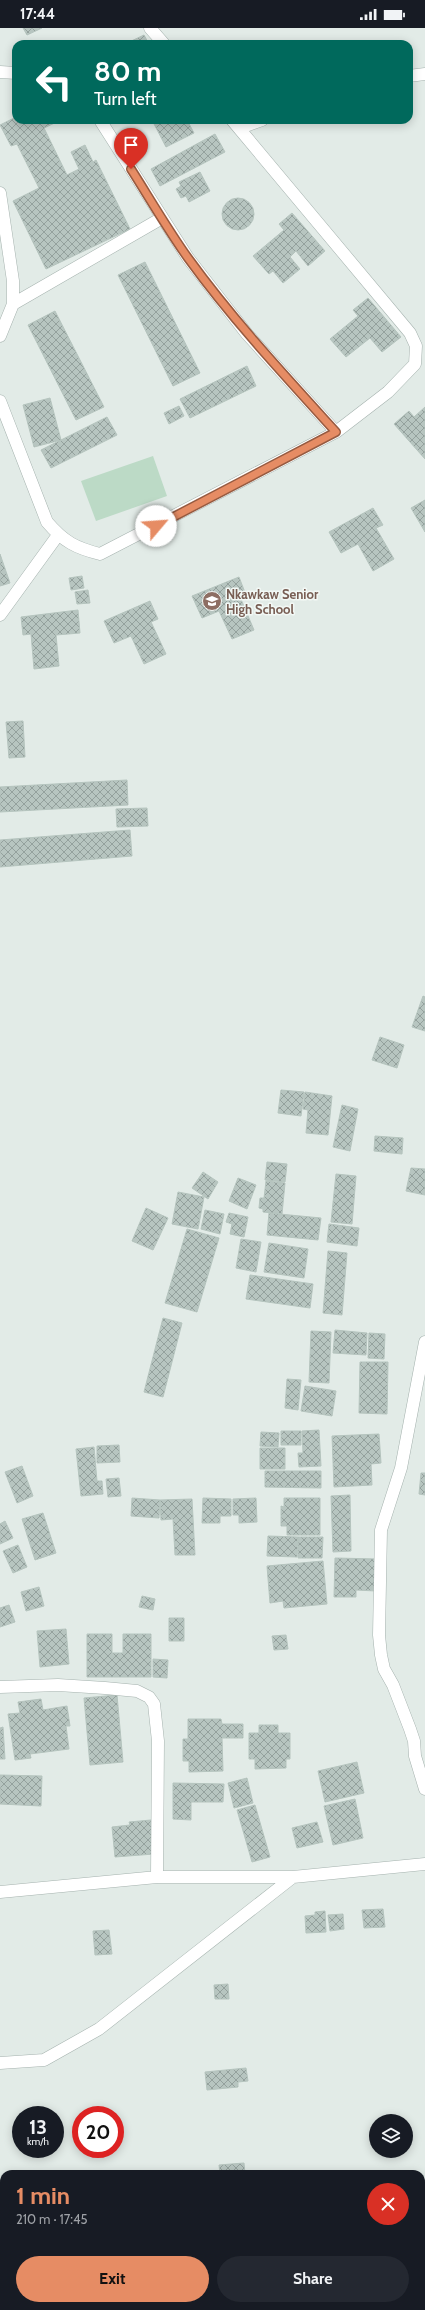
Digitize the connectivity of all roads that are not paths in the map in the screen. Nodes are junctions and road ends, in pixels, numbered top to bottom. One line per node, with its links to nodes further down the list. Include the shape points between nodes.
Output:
1 (150, 28): 2 (street)
2 (160, 40)
3 (0, 72): 4 (street)
4 (12, 73)
5 (425, 74): 6 (street)
6 (413, 76)
7 (103, 124): 10 (street)
8 (236, 124): 14 (street, via 410,333 416,346 414,364 404,375 388,392)
9 (0, 193): 11 (street, via 13,281)
10 (162, 218): 11 (street); 14 (street, via 188,258 247,334)
11 (13, 304): 12 (street)
12 (0, 336)
13 (0, 401): 15 (street, via 48,522)
14 (336, 432): 15 (street, via 100,554 76,548)
15 (58, 535): 16 (street)
16 (0, 615)
17 (425, 1342): 19 (street, via 401,1468 382,1530 379,1635 384,1669 393,1685 410,1730)
18 (0, 1687): 21 (street, via 105,1688 137,1691 149,1697 154,1704 158,1741)
19 (425, 1789)
20 (425, 1864): 22 (street)
21 (157, 1877): 22 (street); 23 (street)
22 (293, 1877): 24 (street, via 99,2029 44,2060)
23 (0, 1892)
24 (0, 2063)

